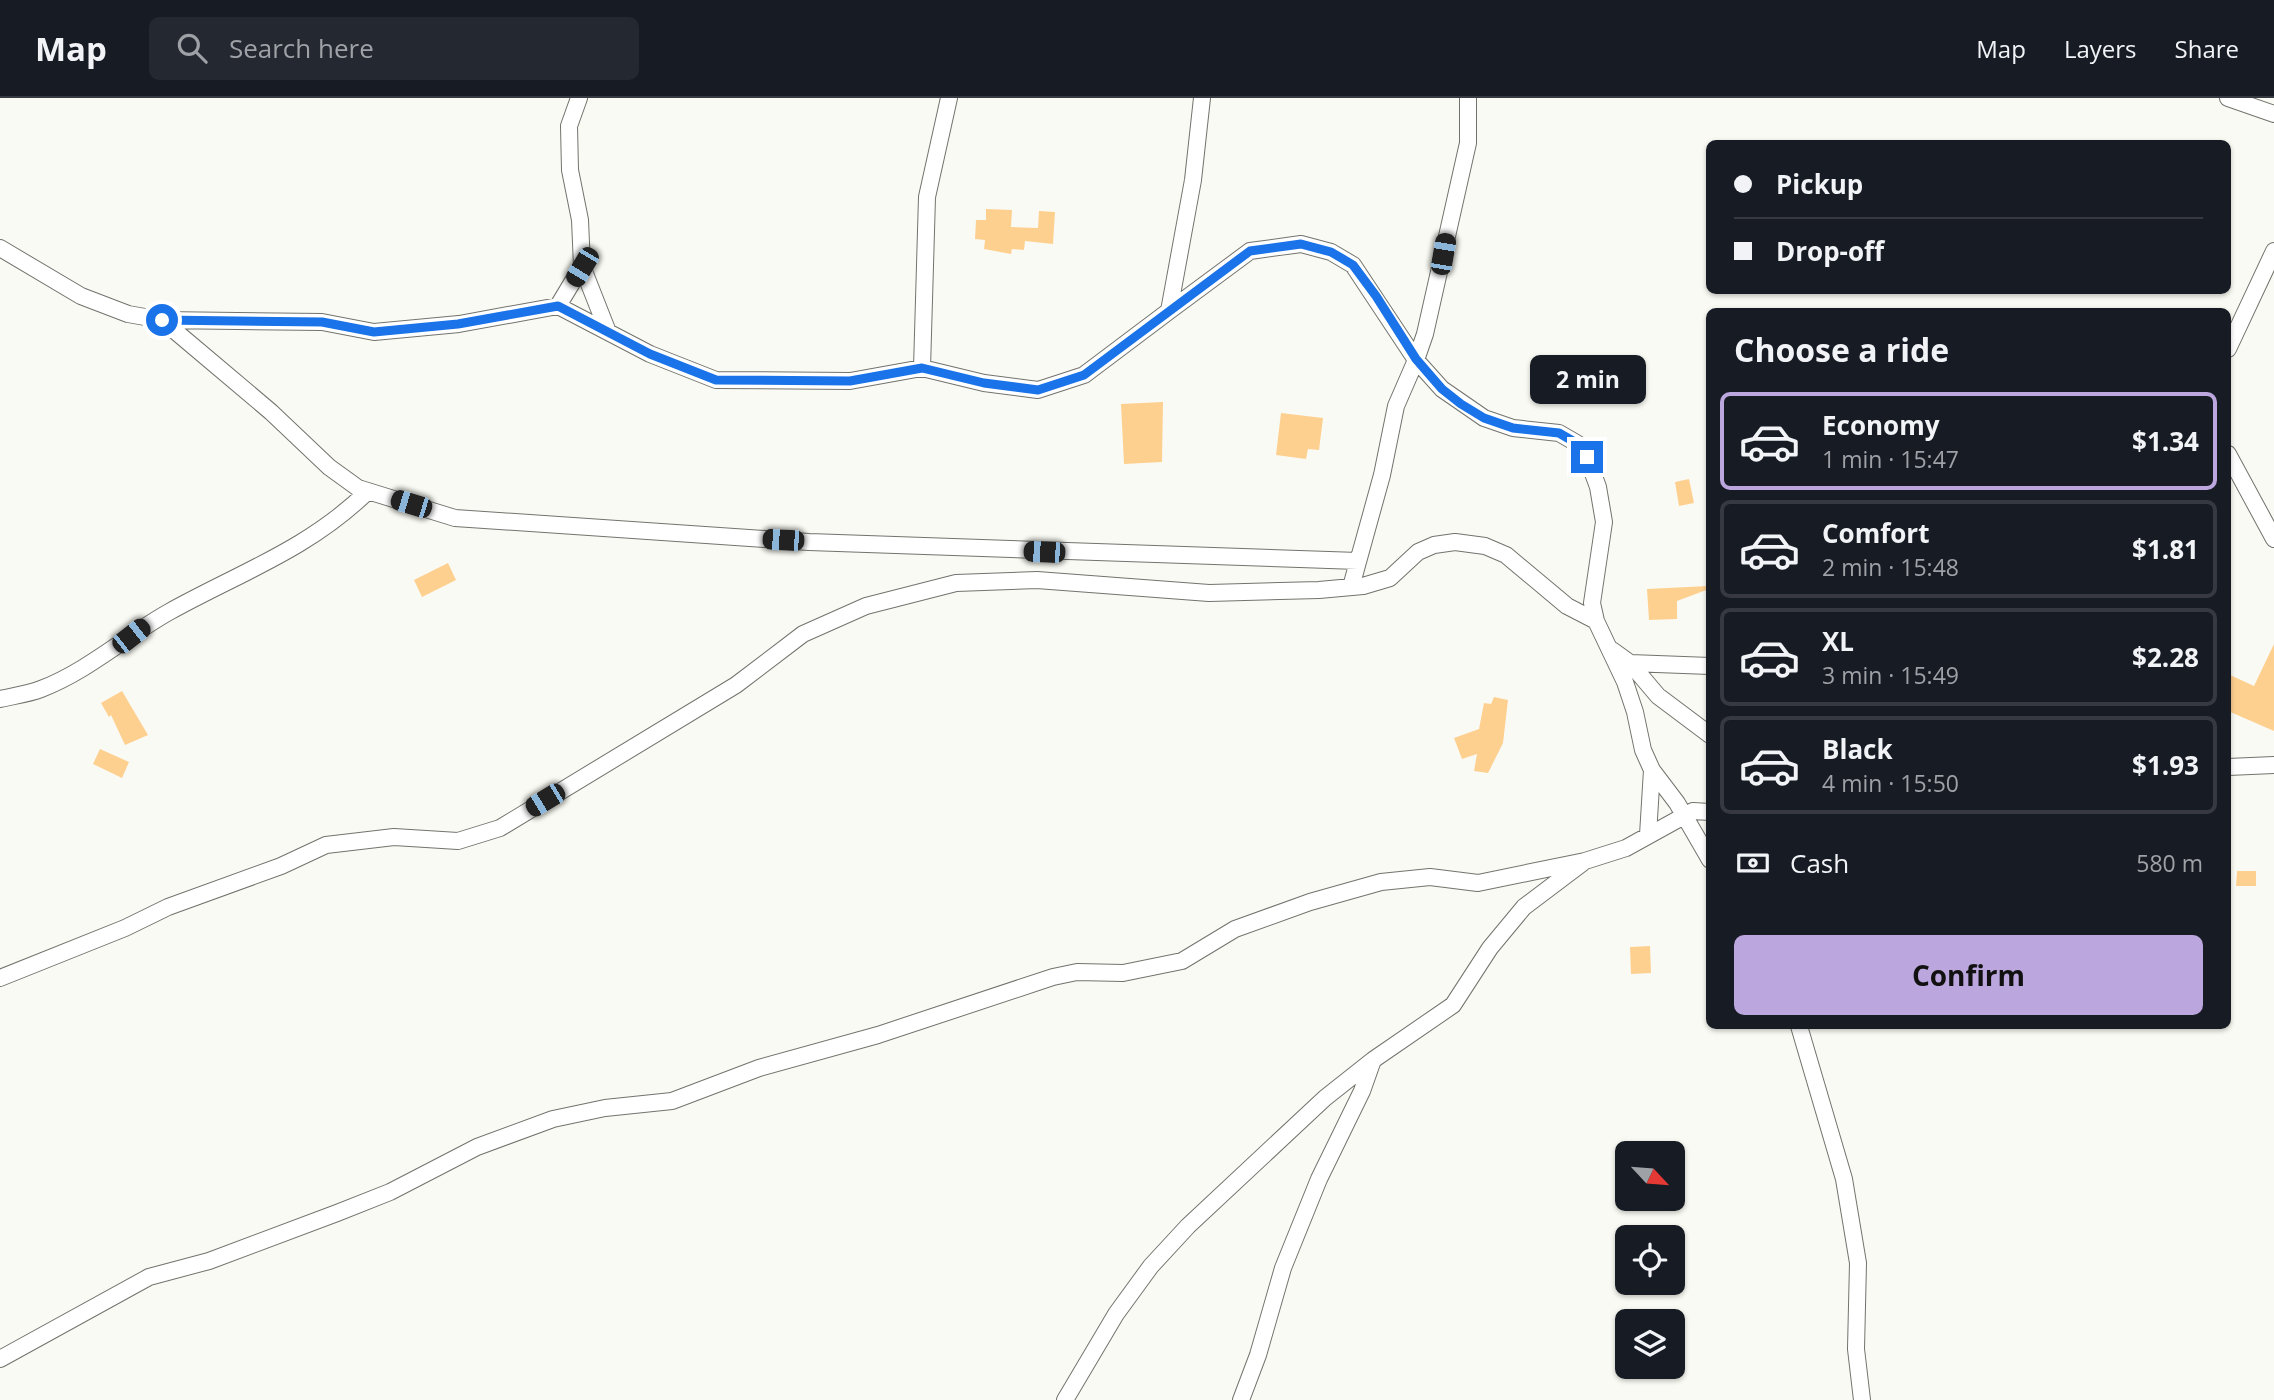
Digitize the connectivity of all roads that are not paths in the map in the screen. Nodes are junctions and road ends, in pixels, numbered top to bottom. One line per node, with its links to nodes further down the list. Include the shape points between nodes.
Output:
1 (579, 98): 9 (street, via 569,126)
2 (949, 98): 16 (street, via 927,197)
3 (1202, 98): 11 (street)
4 (1468, 98): 15 (street, via 1468,143)
5 (2228, 98): 6 (street)
6 (2273, 111)
7 (0, 248): 12 (street, via 80,296 128,314)
8 (2274, 251): 14 (street)
9 (582, 267): 10 (street); 13 (street)
10 (558, 306): 12 (street, via 458,324 374,332 322,322); 13 (street)
11 (1170, 311): 15 (street, via 1250,251 1301,244 1331,252 1353,265); 16 (street, via 1084,375 1038,390)
12 (162, 320): 18 (street, via 329,467)
13 (608, 332): 16 (street, via 716,380 850,381)
14 (2231, 342)
15 (1416, 359): 20 (street, via 1396,405); 22 (street, via 1442,389 1484,418 1513,428 1559,433 1578,444 1587,457 1604,522 1592,603)
16 (922, 368)
17 (2231, 460): 19 (street)
18 (368, 491): 20 (street, via 455,518 611,530 823,543); 26 (street, via 323,530 270,563 146,624 116,648 41,689)
19 (2274, 539)
20 (1358, 561): 21 (street)
21 (1351, 587): 22 (street, via 1390,578 1418,552 1434,545 1485,546 1506,555 1567,606); 35 (street, via 1209,593 1037,580 986,581 956,583 866,606 803,634 736,685 500,828 458,841 394,837 326,845)
22 (1596, 621): 23 (street)
23 (1612, 650): 24 (street); 30 (street)
24 (1630, 663): 25 (street); 27 (street, via 1658,696)
25 (1706, 666)
26 (0, 699)
27 (1706, 732)
28 (2274, 765): 29 (street)
29 (2231, 767)
30 (1652, 771): 31 (street); 32 (street)
31 (1696, 813): 32 (street); 33 (street)
32 (1648, 835): 34 (street, via 1617,853)
33 (1706, 847)
34 (1585, 861): 37 (street, via 1524,907 1453,1005); 38 (street, via 1478,883 1430,877 1381,882 1236,929 1182,961 1122,973 1077,972 1053,977 878,1035 758,1068 672,1101 553,1119 478,1147 337,1213 209,1261 149,1278)
35 (0, 978)
36 (1800, 1029): 41 (street, via 1844,1180 1858,1263 1856,1349)
37 (1373, 1060): 39 (street, via 1325,1098 1151,1266 1116,1314); 40 (street, via 1283,1268)
38 (0, 1359)
39 (1065, 1400)
40 (1241, 1400)
41 (1862, 1400)

